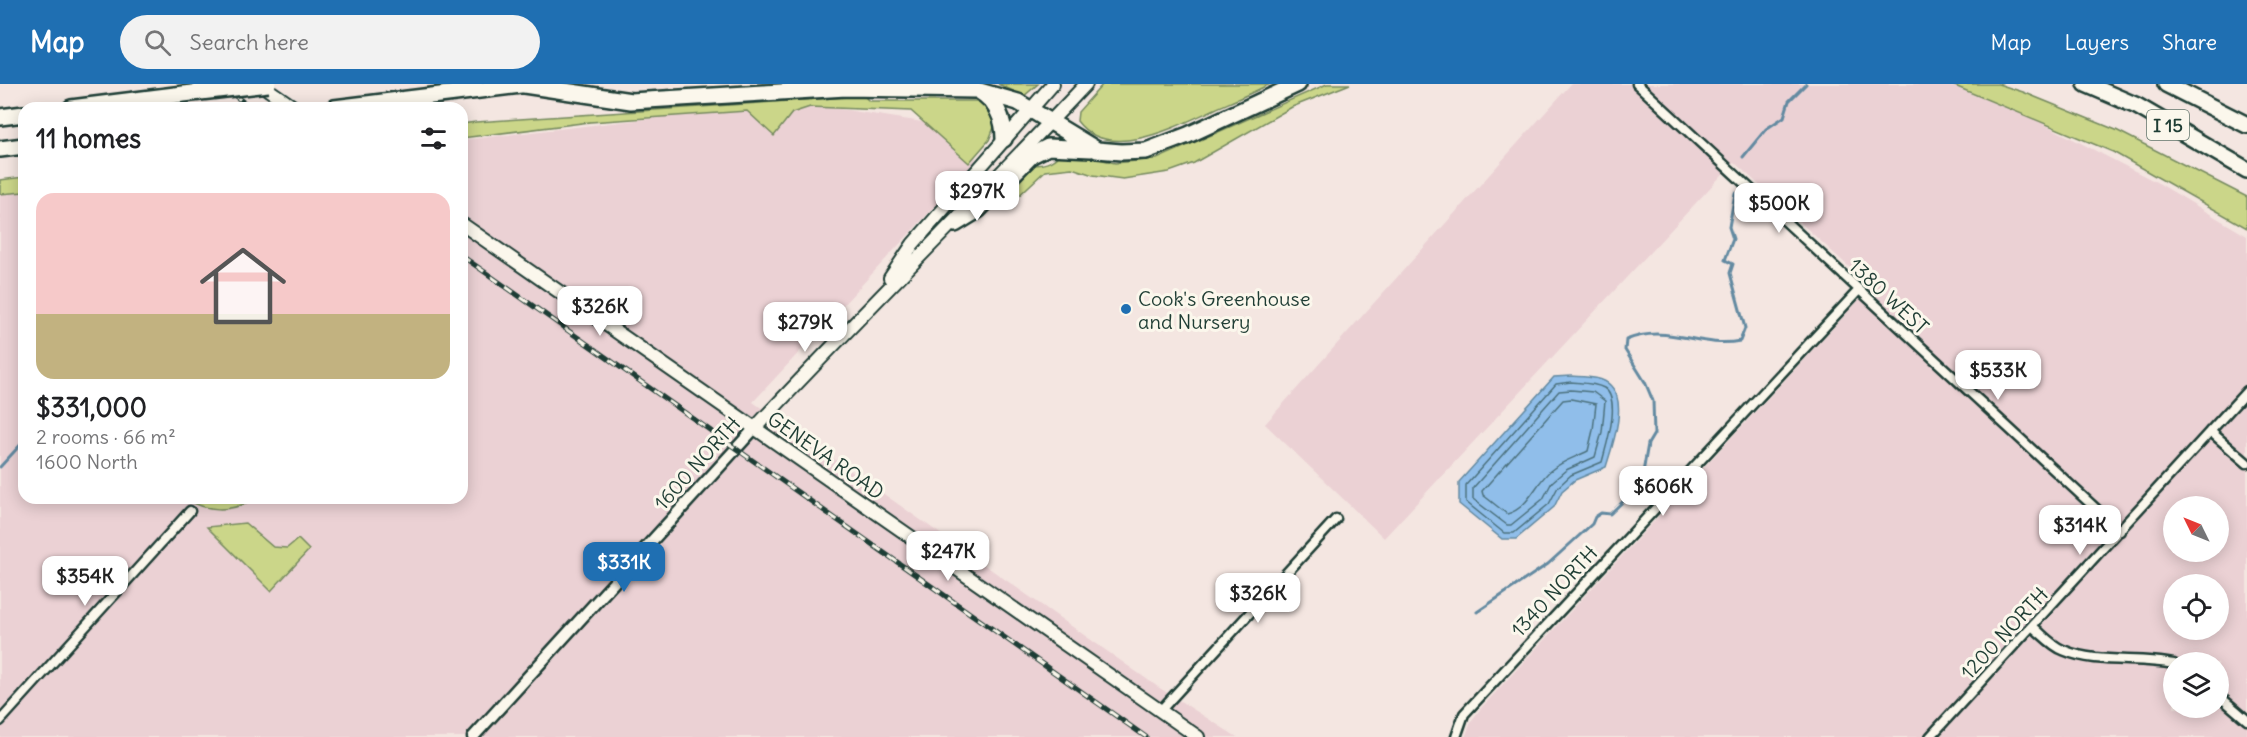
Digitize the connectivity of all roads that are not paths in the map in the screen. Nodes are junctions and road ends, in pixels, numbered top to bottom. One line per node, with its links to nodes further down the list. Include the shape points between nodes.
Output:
1 (260, 84): 13 (main road)
2 (268, 84): 12 (highway, bridge)
3 (529, 84): 10 (highway)
4 (1053, 84): 15 (main road, 1600 NORTH)
5 (1086, 84): 18 (main road, 1600 NORTH)
6 (1298, 84): 23 (highway, via 1146,151)
7 (1637, 84): 27 (street, 1380 WEST)
8 (2086, 84): 24 (highway, I 15, via 2137,106)
9 (2166, 84): 19 (highway, I 15)
10 (524, 85): 11 (highway, via 631,101 846,88); 14 (highway)
11 (976, 90): 15 (highway, via 1006,97); 20 (highway, via 1000,114)
12 (119, 102)
13 (286, 102)
14 (386, 102)
15 (1029, 109): 18 (highway); 20 (main road, 1600 NORTH)
16 (18, 115): 17 (highway)
17 (0, 117)
18 (1050, 123): 23 (highway); 25 (main road, 1600 NORTH)
19 (2247, 125)
20 (1004, 139): 28 (main road, 1600 NORTH, via 913,244)
21 (18, 147): 22 (highway)
22 (0, 149)
23 (1097, 150): 25 (highway, via 1048,147 1032,155 978,210)
24 (2247, 170)
25 (955, 224): 28 (main road, 1600 NORTH)
26 (468, 228): 30 (main road, GENEVA ROAD)
27 (1858, 291): 35 (street, 1380 WEST); 44 (street, 1340 NORTH, via 1468,708)
28 (878, 297): 30 (main road, 1600 NORTH)
29 (2247, 391): 31 (street, 1200 NORTH)
30 (754, 429): 39 (main road, GENEVA ROAD); 42 (street, 1600 NORTH)
31 (2210, 431): 32 (street); 35 (street, 1200 NORTH)
32 (2247, 463)
33 (190, 511): 41 (street)
34 (1336, 519): 39 (street)
35 (2120, 531): 36 (street, 1200 NORTH)
36 (2033, 627): 37 (street, via 2061,650 2105,661); 45 (street, 1200 NORTH)
37 (2163, 662)
38 (2229, 704): 40 (street)
39 (1160, 711): 43 (main road, GENEVA ROAD)
40 (2247, 720)
41 (0, 721)
42 (472, 737)
43 (1198, 737)
44 (1456, 737)
45 (1930, 737)

